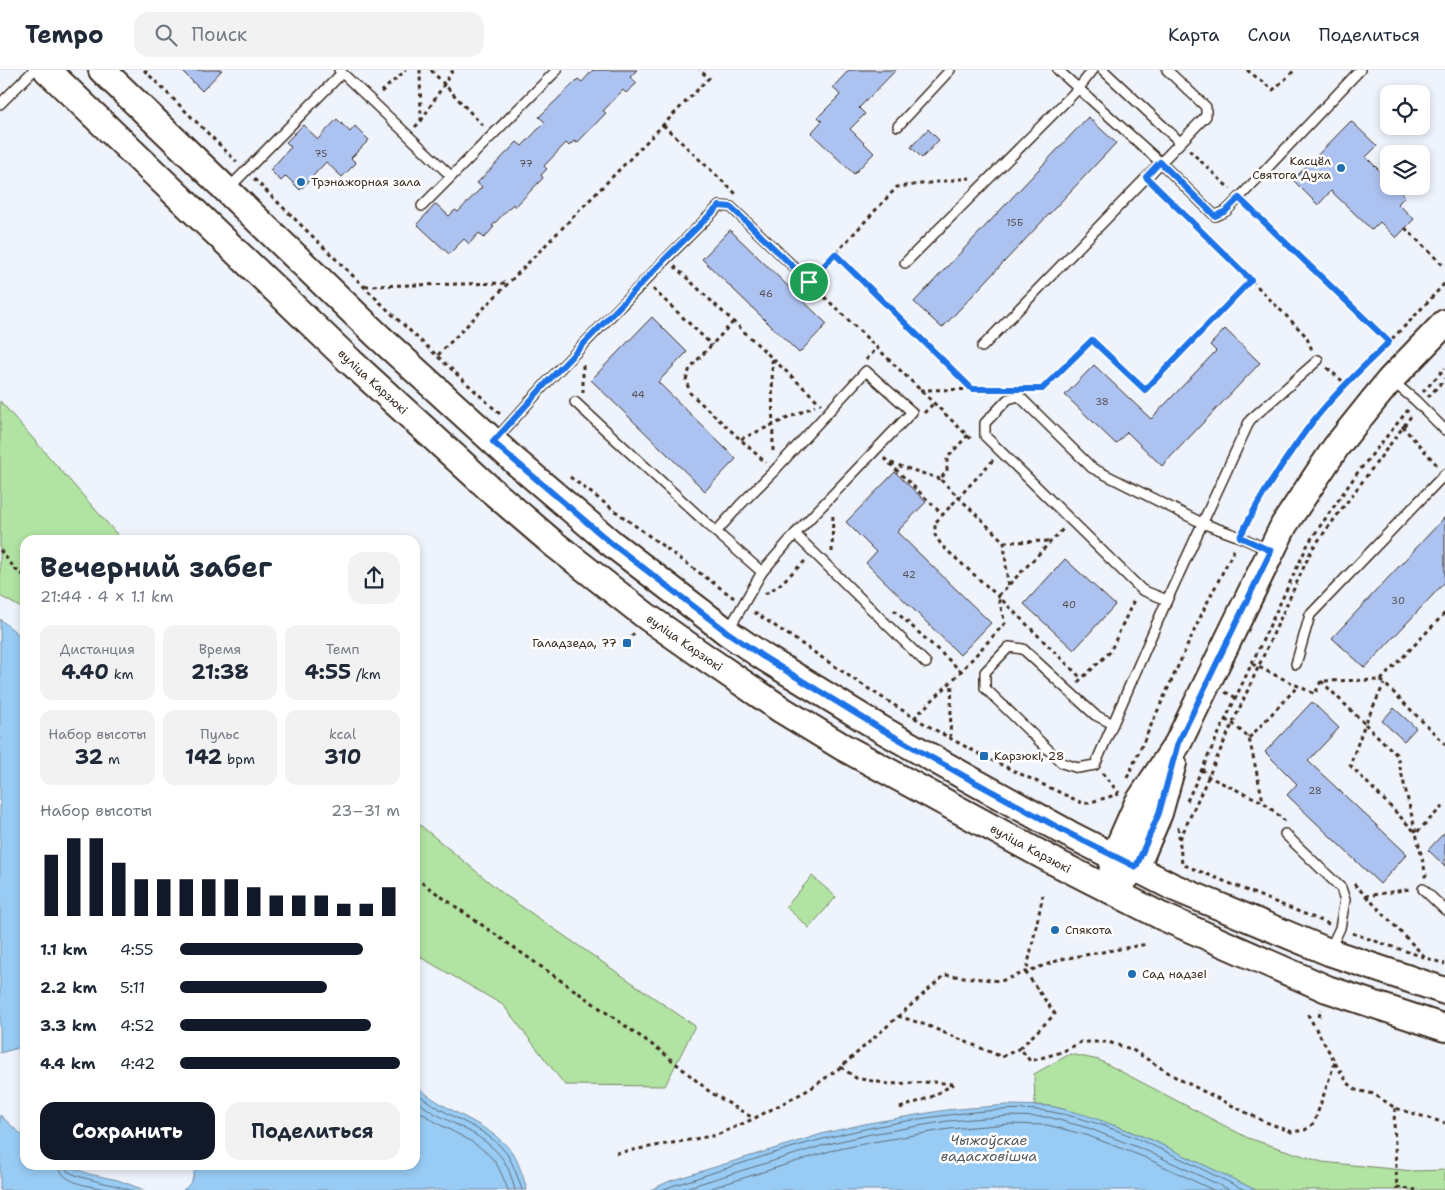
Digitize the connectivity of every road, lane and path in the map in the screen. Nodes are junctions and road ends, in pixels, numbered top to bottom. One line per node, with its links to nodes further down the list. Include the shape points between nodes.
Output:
1 (34, 70): 23 (lane)
2 (47, 70): 149 (street, вуліца Карзюкі, via 350,362 554,544 646,616 782,710 841,746)
3 (102, 70): 34 (street)
4 (144, 70): 30 (path)
5 (406, 70): 22 (path)
6 (420, 70): 24 (path)
7 (431, 70): 20 (path)
8 (453, 70): 20 (path)
9 (557, 70): 27 (lane)
10 (699, 70): 45 (path, via 709,78)
11 (950, 70): 25 (lane)
12 (1058, 70): 21 (lane)
13 (1093, 70): 21 (lane)
14 (1103, 70): 28 (lane)
15 (1167, 70): 28 (lane, via 1206,108 1206,116)
16 (1247, 70): 17 (path, via 1273,90)
17 (1295, 70)
18 (1360, 70): 35 (lane)
19 (340, 72): 22 (lane); 30 (lane)
20 (444, 84): 24 (path); 27 (path)
21 (1078, 89): 29 (lane); 32 (lane)
22 (371, 101): 26 (lane)
23 (0, 104)
24 (420, 121): 26 (path)
25 (898, 126)
26 (407, 135): 31 (lane)
27 (492, 135): 31 (lane)
28 (1180, 142): 29 (lane); 35 (path)
29 (1160, 162): 33 (lane); 35 (lane, via 1215,216 1226,211)
30 (246, 171): 34 (lane); 47 (path)
31 (451, 176): 36 (lane)
32 (993, 176): 38 (path, via 897,187); 40 (lane)
33 (1146, 177): 43 (path); 54 (lane)
34 (227, 190): 78 (street, via 378,336)
35 (1239, 198): 51 (path)
36 (422, 206)
37 (1405, 228): 41 (path)
38 (835, 254): 44 (path); 64 (path)
39 (666, 258): 42 (lane, via 719,206 731,207); 49 (path); 78 (lane)
40 (905, 263)
41 (1445, 267)
42 (798, 271): 44 (path)
43 (1251, 280): 59 (path, via 1306,336); 66 (path, via 1145,390 1092,340 1042,389)
44 (809, 282): 53 (path)
45 (509, 283): 47 (path); 55 (path)
46 (1445, 283): 51 (path)
47 (364, 286): 55 (path)
48 (652, 288): 52 (path)
49 (734, 322): 52 (path); 57 (path)
50 (1445, 323): 61 (street)
51 (1389, 342): 63 (path)
52 (712, 346): 80 (path, via 690,368 686,380 690,393)
53 (878, 347): 58 (path); 67 (path)
54 (982, 347)
55 (438, 356): 78 (path)
56 (584, 359): 69 (path)
57 (772, 359): 72 (path); 75 (path)
58 (866, 360)
59 (1318, 360): 63 (path); 94 (lane, via 1250,420)
60 (1445, 368): 70 (path)
61 (1390, 380): 70 (lane); 101 (street, via 1336,447 1284,525)
62 (1445, 380): 70 (path)
63 (1346, 384): 97 (path, via 1305,431 1254,508)
64 (972, 389): 65 (path); 67 (path)
65 (1007, 389)
66 (1025, 389)
67 (920, 390): 71 (path)
68 (828, 400): 72 (path, via 822,406)
69 (579, 402): 95 (lane)
70 (1418, 402): 74 (path); 76 (path); 77 (lane)
71 (934, 403): 73 (path); 79 (path)
72 (820, 404): 75 (path)
73 (921, 416)
74 (1398, 422): 76 (path); 114 (path, via 1309,542)
75 (772, 425): 80 (path); 82 (path, via 772,456)
76 (1403, 426): 87 (path); 116 (path, via 1312,549)
77 (1445, 430)
78 (502, 433): 112 (street, via 611,543)
79 (968, 435): 81 (path); 89 (path, via 947,458 947,471)
80 (741, 439): 86 (path)
81 (974, 442)
82 (779, 450)
83 (987, 454): 90 (path, via 994,460)
84 (882, 456): 85 (path)
85 (889, 462): 89 (path); 92 (path)
86 (766, 463)
87 (1442, 471): 115 (lane, via 1310,615)
88 (568, 476): 110 (path)
89 (940, 478): 90 (path)
90 (960, 497): 92 (path); 99 (path)
91 (833, 509): 102 (path, via 832,554 822,544)
92 (943, 515): 106 (path, via 935,523 935,535 942,546)
93 (1056, 522): 98 (path, via 1063,529)
94 (1202, 522): 97 (lane); 108 (lane); 108 (lane, via 1092,468 1019,396 1008,399 984,423 984,436 1142,590)
95 (716, 532): 96 (lane, via 866,371 912,412); 103 (lane)
96 (795, 534): 102 (lane); 103 (lane)
97 (1240, 537): 101 (lane); 136 (path)
98 (1052, 541): 99 (path); 105 (path)
99 (1004, 542): 105 (path)
100 (0, 550): 104 (path)
101 (1271, 551): 145 (street, via 1178,743 1138,803)
102 (813, 553): 110 (path, via 778,586); 113 (lane)
103 (762, 572): 110 (lane)
104 (20, 573)
105 (1008, 586): 106 (path)
106 (998, 596): 117 (path, via 1005,624); 118 (path)
107 (1136, 598): 118 (path, via 1110,652)
108 (1167, 600): 128 (lane)
109 (889, 606): 117 (path)
110 (747, 607): 112 (lane); 125 (path)
111 (1445, 613): 119 (path)
112 (727, 632): 145 (street, via 881,729)
113 (926, 664)
114 (1252, 664): 116 (path); 126 (path)
115 (1296, 664)
116 (1258, 666): 123 (path); 127 (path)
117 (961, 671): 120 (path)
118 (1081, 678): 124 (path)
119 (1381, 680): 121 (path); 122 (path)
120 (952, 681): 125 (path); 130 (path)
121 (1321, 681): 123 (path, via 1316,694); 129 (path)
122 (1384, 684): 129 (path); 132 (path)
123 (1298, 686): 131 (path)
124 (1068, 691): 128 (lane, via 1095,715); 133 (lane, via 1023,649 1009,647 985,672 985,688 1062,763 1078,768)
125 (914, 718): 130 (path)
126 (1225, 720): 127 (path); 134 (path)
127 (1232, 723): 131 (path); 135 (path)
128 (1113, 724): 133 (lane)
129 (1365, 724): 142 (path, via 1397,755); 142 (path, via 1350,765)
130 (950, 738): 136 (path, via 1084,804)
131 (1249, 738): 137 (path)
132 (1445, 744)
133 (1095, 765): 136 (path)
134 (1202, 769): 135 (path); 138 (path)
135 (1209, 777): 137 (path); 144 (path)
136 (1119, 794)
137 (1263, 802): 141 (path)
138 (1185, 804)
139 (1445, 804): 142 (path)
140 (1177, 821): 144 (path)
141 (1286, 822)
142 (1416, 833): 148 (path, via 1426,875)
143 (1285, 834): 155 (lane, via 1340,888 1345,900 1340,928)
144 (1179, 840): 150 (path, via 1182,864)
145 (1125, 862): 149 (street); 155 (street, via 1194,896)
146 (420, 882): 167 (path, via 661,1051 710,1092)
147 (1352, 882): 152 (path)
148 (1419, 885): 152 (path, via 1409,890); 153 (lane)
149 (1111, 890): 161 (street, вуліца Карзюкі, via 1161,916 1327,989)
150 (1245, 890)
151 (1044, 895): 157 (path)
152 (1366, 896): 156 (path)
153 (1445, 910)
154 (1148, 944): 157 (path, via 1062,959)
155 (1329, 952): 158 (street)
156 (1425, 958)
157 (1026, 973): 160 (path, via 1001,981 945,975); 162 (path, via 1055,1014)
158 (1445, 991)
159 (1307, 1012): 163 (path)
160 (898, 1016): 162 (path, via 1002,1057); 164 (path)
161 (1445, 1028)
162 (1020, 1048): 163 (path, via 1030,1061 1062,1052 1081,1042 1108,1042 1131,1049 1177,1078 1292,1132 1305,1130 1314,1123)
163 (1335, 1062): 166 (path, via 1356,1090 1374,1094)
164 (841, 1067): 165 (path, via 856,1078 889,1084 954,1084 931,1097); 167 (path, via 810,1089)
165 (900, 1108)
166 (1395, 1108): 168 (path); 170 (path)
167 (753, 1119): 169 (path, via 717,1135)
168 (1445, 1123)
169 (616, 1153)
170 (1397, 1188): 171 (path)
171 (1416, 1190)

